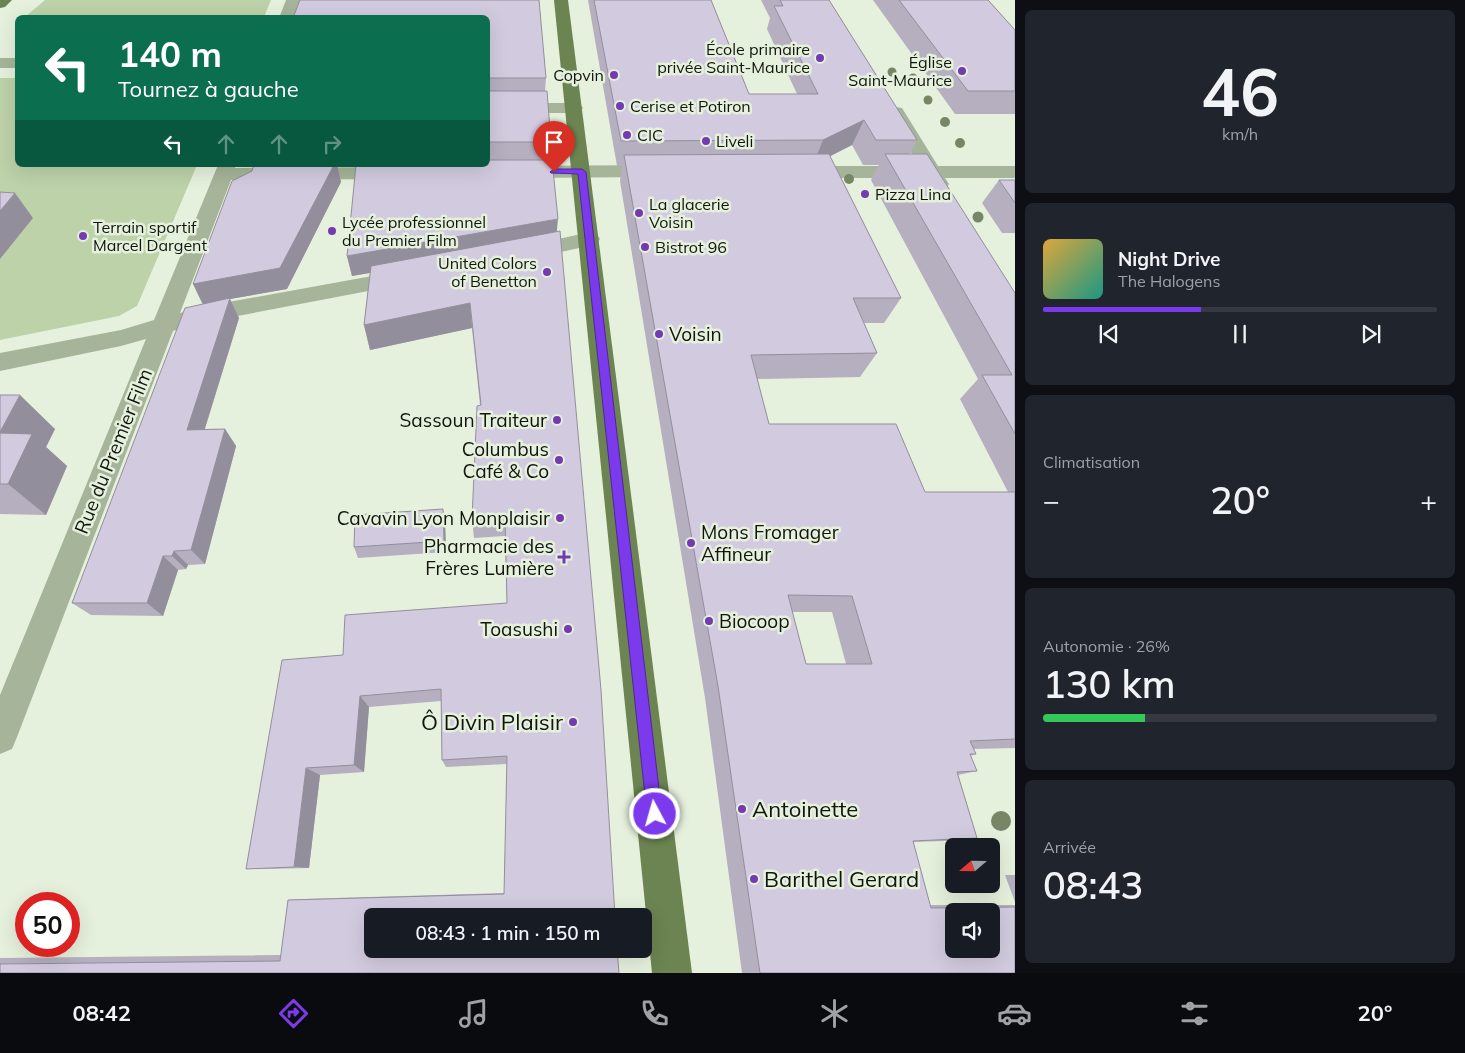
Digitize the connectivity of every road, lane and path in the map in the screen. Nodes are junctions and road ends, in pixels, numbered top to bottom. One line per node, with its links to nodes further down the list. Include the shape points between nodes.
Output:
1 (5, 0): 4 (main road)
2 (293, 0): 5 (street)
3 (561, 0): 10 (main road)
4 (0, 4)
5 (287, 15)
6 (0, 63): 7 (street)
7 (15, 63)
8 (888, 99): 16 (street)
9 (490, 108): 10 (street)
10 (574, 108): 13 (main road)
11 (225, 170): 18 (street); 23 (street, Rue du Premier Film)
12 (495, 172): 13 (street)
13 (582, 172): 14 (street); 20 (main road)
14 (674, 172)
15 (780, 172): 16 (street)
16 (931, 172): 17 (street); 19 (street)
17 (1015, 172)
18 (407, 173)
19 (946, 195)
20 (590, 239): 21 (street); 26 (main road)
21 (508, 257)
22 (422, 273): 23 (street, via 201,315)
23 (162, 326): 24 (street, via 122,338); 25 (street, Rue du Premier Film)
24 (0, 362)
25 (0, 737)
26 (672, 973)

